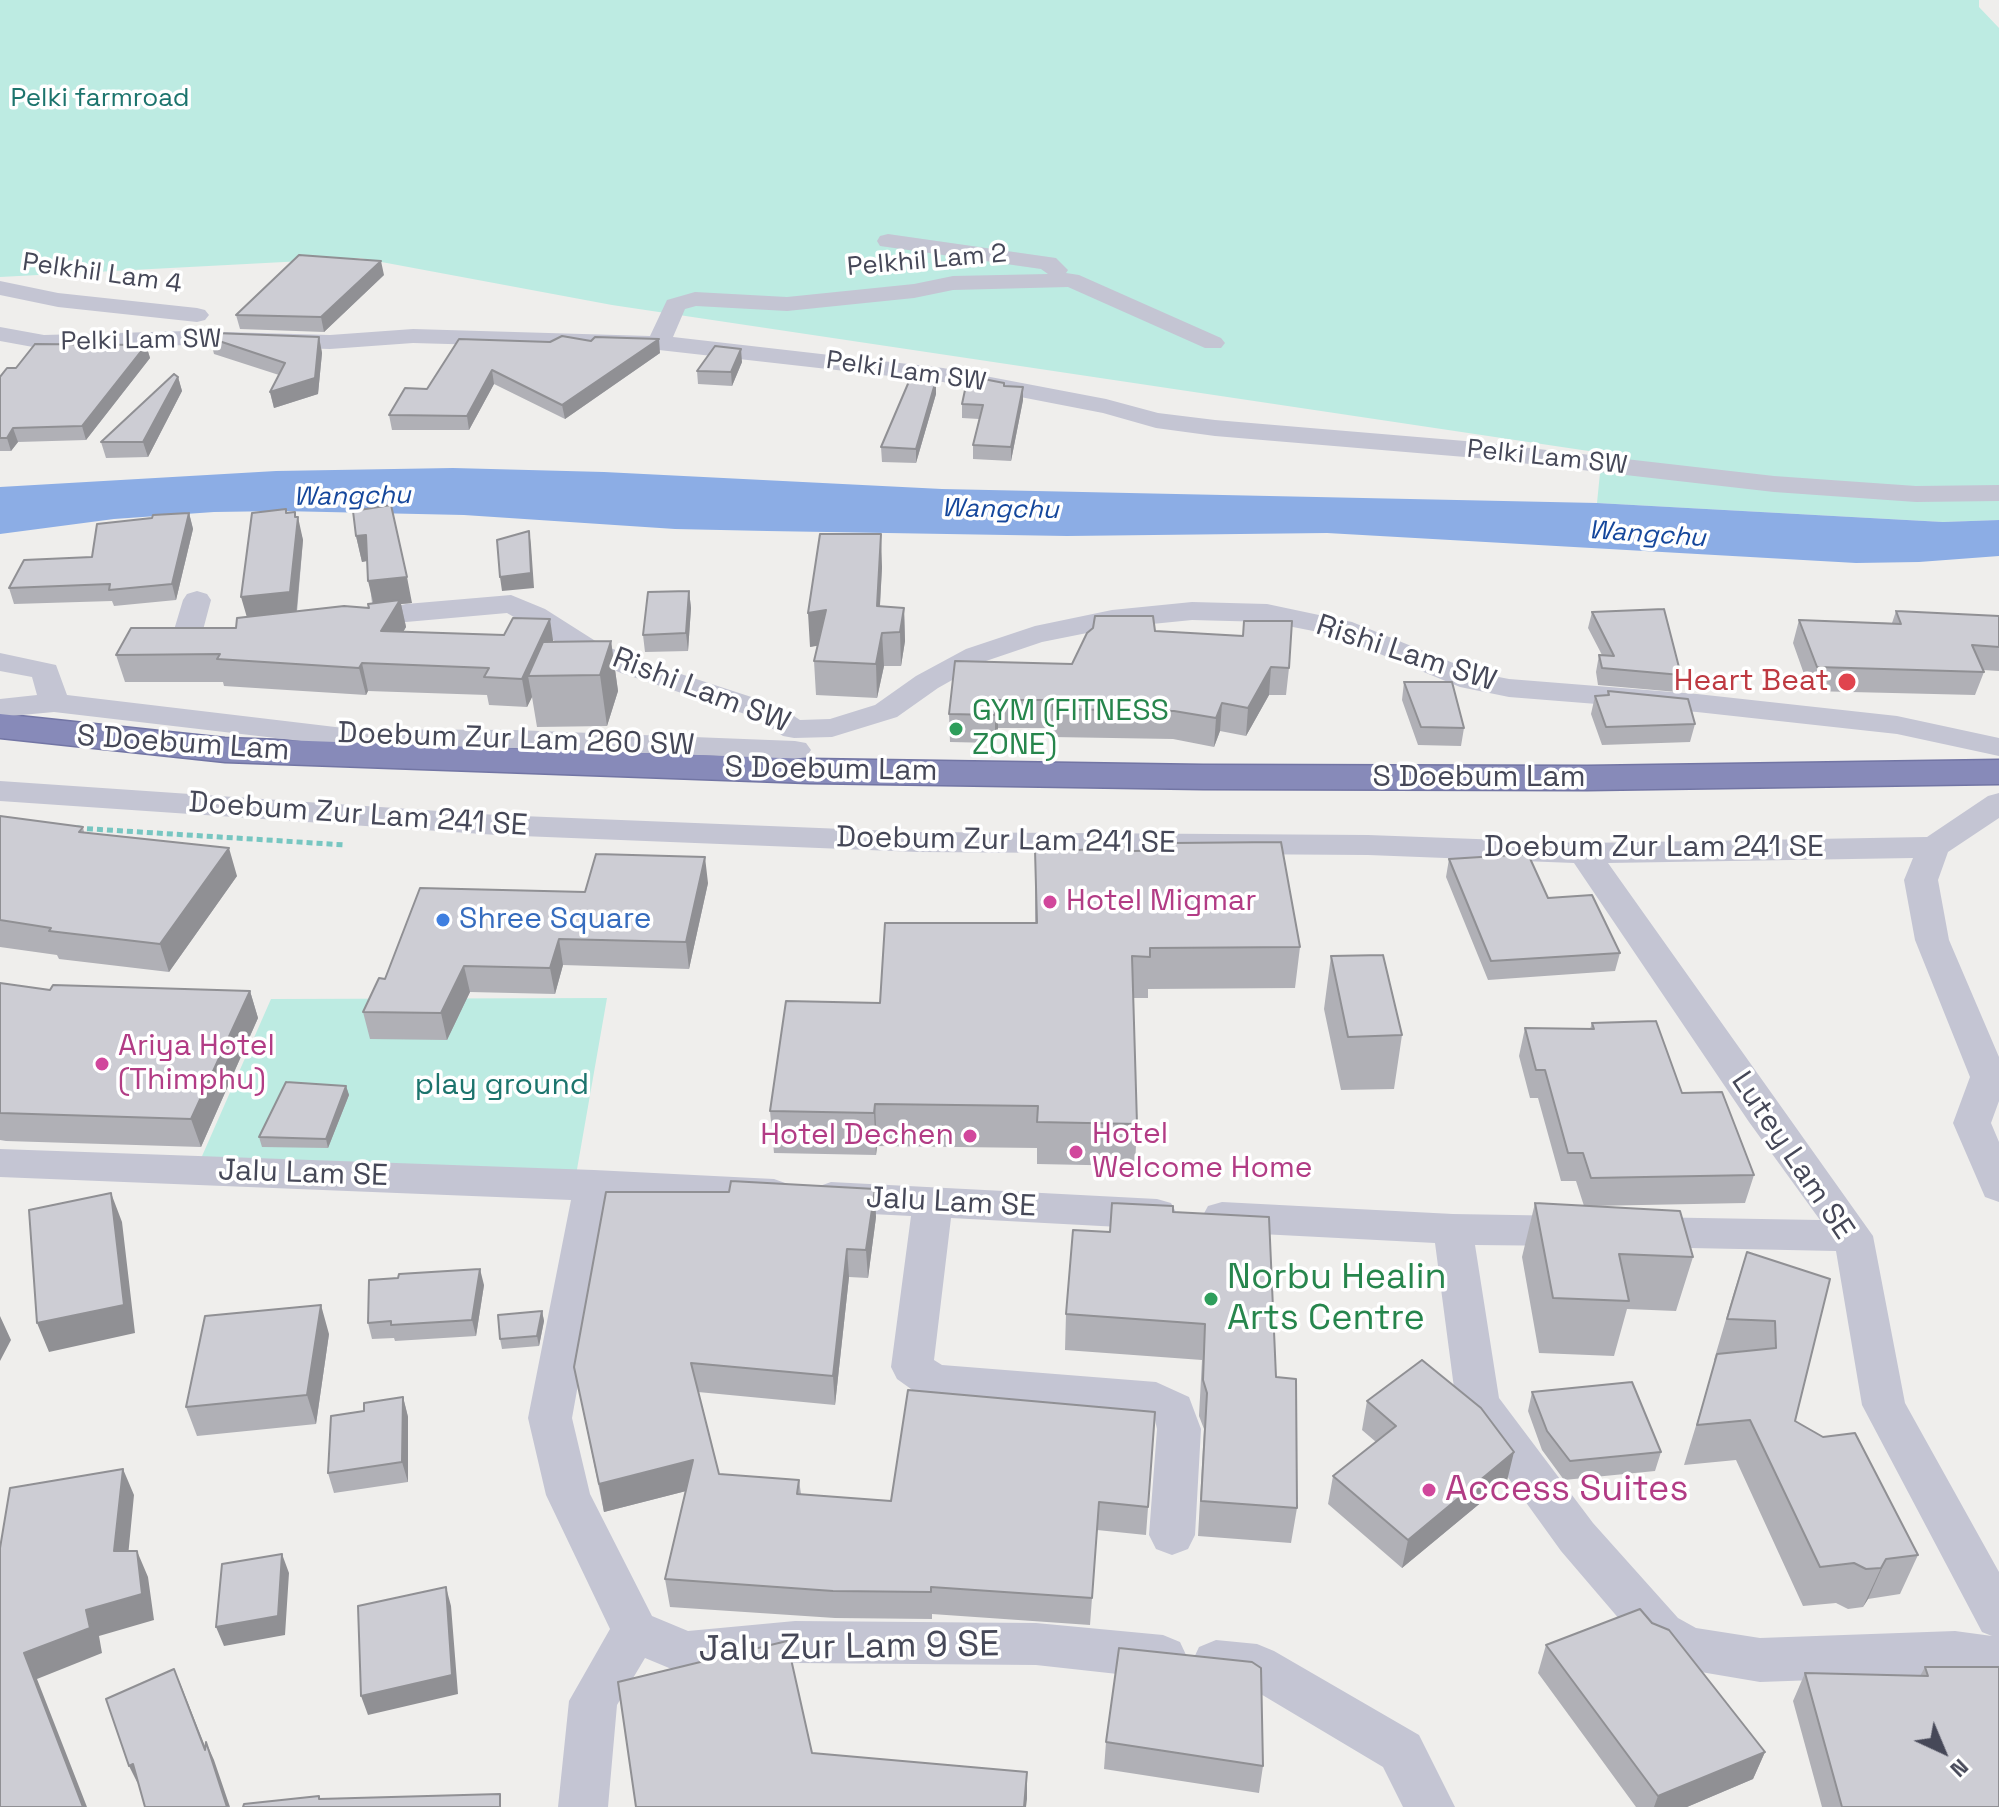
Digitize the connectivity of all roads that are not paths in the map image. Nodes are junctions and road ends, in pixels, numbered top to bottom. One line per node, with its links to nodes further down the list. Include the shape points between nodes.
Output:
1 (888, 241): 2 (street, via 1048,263)
2 (1071, 280): 6 (street, Pelkhil Lam 2, via 953,283 787,304 695,299 675,305); 7 (street, Pelkhil Lam 2)
3 (0, 288): 4 (street, Pelkhil Lam 4, via 58,300)
4 (197, 315)
5 (0, 334): 6 (street, Pelki Lam SW, via 44,342 330,342 413,336)
6 (659, 343): 8 (street, Pelki Lam SW, via 943,375 1215,428 1477,450 1774,484 1916,494)
7 (1213, 343)
8 (1999, 493)
9 (197, 600): 11 (street, via 186,640)
10 (325, 626): 17 (street, Rishi Lam SW, via 511,604 631,667 768,712)
11 (248, 634)
12 (0, 662): 13 (street, via 45,671)
13 (54, 703): 14 (street, Doebum Zur Lam 260 SW); 17 (street, Doebum Zur Lam 260 SW, via 352,738)
14 (0, 708)
15 (0, 726): 17 (highway, S Doebum Lam, via 225,750)
16 (1999, 747): 17 (street, Rishi Lam SW, via 1865,721 1509,688 1471,681 1342,628 1267,613 1192,611 1112,619 1035,635 976,655 886,711 832,728)
17 (800, 750): 19 (highway, S Doebum Lam, via 1203,777)
18 (0, 754): 21 (highway, S Doebum Lam, via 412,783 802,792 1599,802)
19 (1999, 772)
20 (0, 791): 24 (street, Doebum Zur Lam 241 SE, via 497,825 918,842 1368,845)
21 (1999, 793)
22 (1999, 803): 23 (street)
23 (1934, 847): 24 (street, Doebum Zur Lam 241 SE); 27 (street, via 1921,880 1932,940 1989,1077 1972,1123)
24 (1584, 853): 30 (street, Lutey Lam SE)
25 (0, 1163): 26 (street, Jalu Lam SE)
26 (594, 1185): 28 (street, Jalu Lam SE); 33 (street, via 550,1418 568,1495)
27 (1999, 1187)
28 (933, 1203): 29 (street, Jalu Lam SE); 31 (street, via 912,1367 933,1382 1156,1400 1174,1410 1179,1429)
29 (1453, 1229): 30 (street, Jalu Lam SE); 34 (street, via 1478,1403 1577,1537 1661,1633 1689,1648 1760,1660 1955,1653)
30 (1853, 1236): 32 (street, Lutey Lam SE, via 1884,1405)
31 (1172, 1535)
32 (1999, 1617)
33 (635, 1631): 35 (street, via 593,1701); 36 (street, Jalu Zur Lam 9 SE, via 686,1653 795,1642 1036,1644 1257,1666 1401,1751)
34 (1999, 1658)
35 (583, 1807)
36 (1430, 1807)

